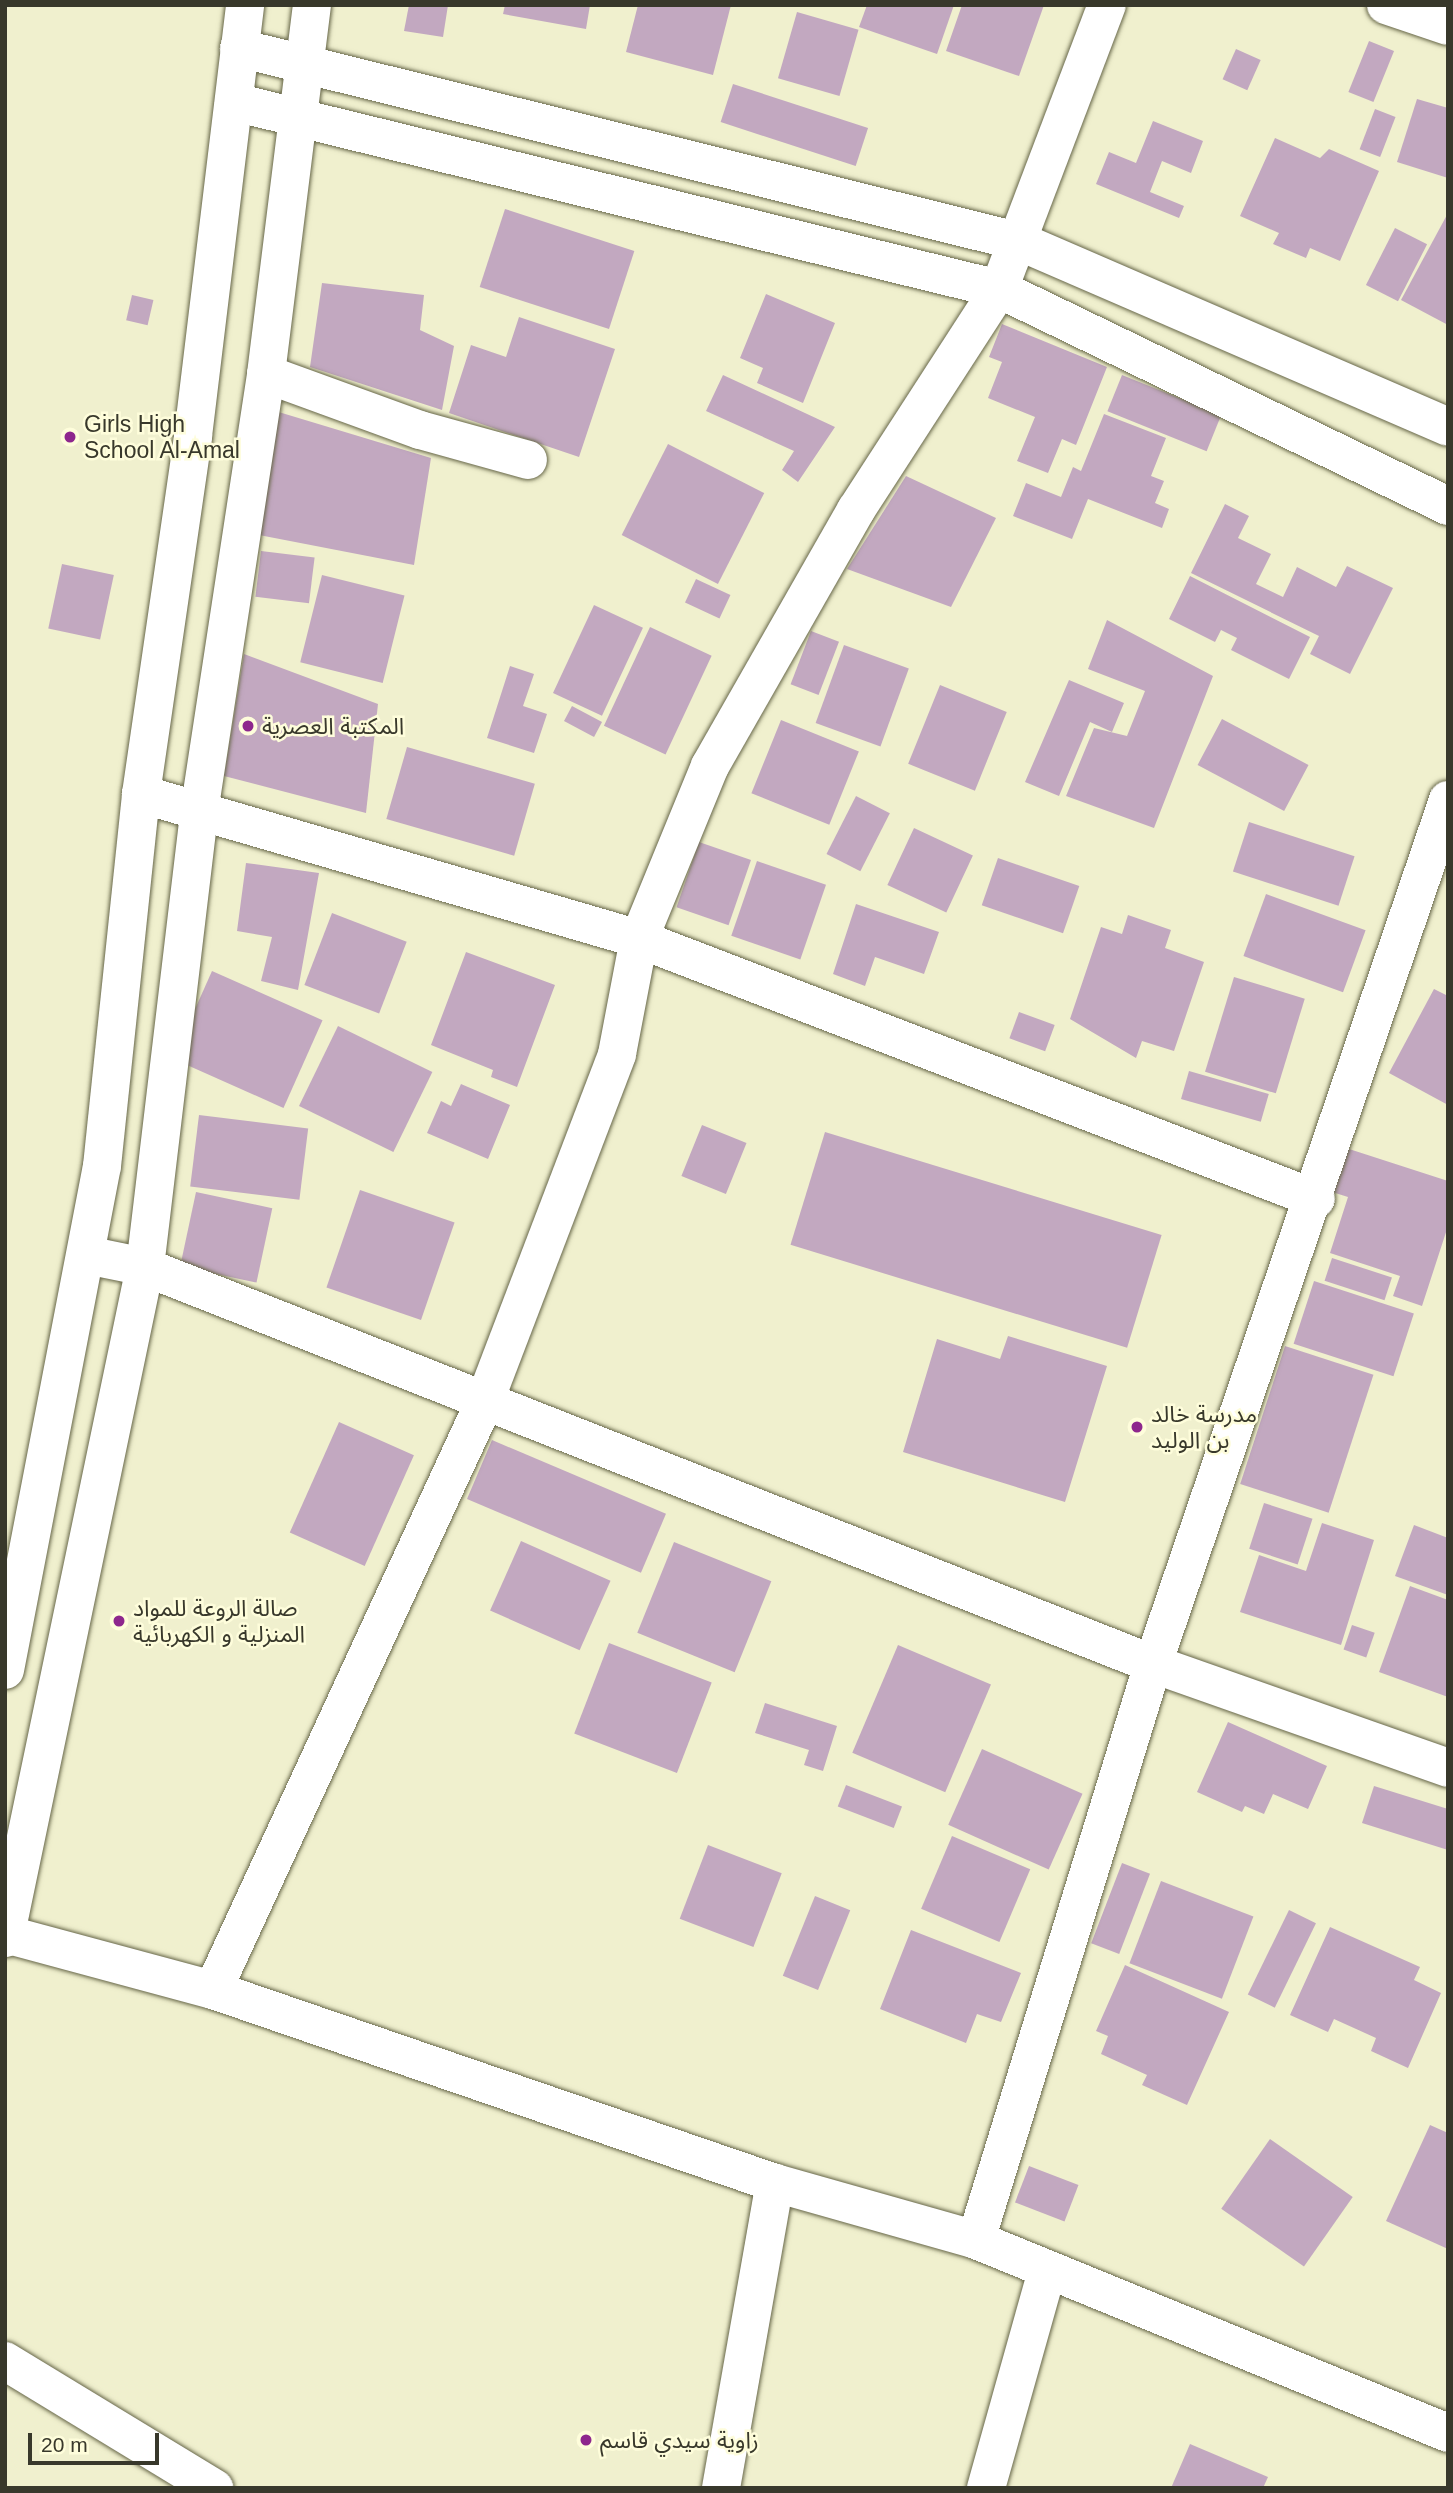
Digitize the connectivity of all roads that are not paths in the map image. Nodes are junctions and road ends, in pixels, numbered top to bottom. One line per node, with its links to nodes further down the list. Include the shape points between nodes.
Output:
1 (245, 5): 6 (street)
2 (312, 5): 7 (street)
3 (1107, 5): 10 (street)
4 (1386, 5): 5 (street)
5 (1436, 16)
6 (239, 48): 7 (street); 8 (street)
7 (304, 61): 9 (street); 10 (street, via 669,159)
8 (234, 102): 9 (street); 16 (street)
9 (297, 115): 11 (street); 12 (street)
10 (1021, 242): 11 (street); 13 (street)
11 (999, 289): 15 (street); 19 (street, via 759,670 710,766)
12 (266, 374): 14 (street, via 420,430); 18 (street)
13 (1448, 427)
14 (528, 460)
15 (1448, 506)
16 (141, 794): 18 (street); 21 (street, via 102,1166)
17 (1448, 800): 20 (street)
18 (200, 806): 19 (street); 22 (street)
19 (639, 939): 20 (street); 23 (street, via 617,1054)
20 (1315, 1199): 24 (street)
21 (86, 1255): 22 (street); 25 (street)
22 (145, 1267): 23 (street); 27 (street)
23 (484, 1403): 24 (street); 28 (street)
24 (1153, 1664): 26 (street); 30 (street)
25 (5, 1670)
26 (1448, 1768)
27 (5, 1935): 28 (street)
28 (213, 1990): 29 (street)
29 (775, 2183): 30 (street); 35 (street)
30 (976, 2241): 31 (street)
31 (1046, 2274): 33 (street); 36 (street)
32 (5, 2361): 34 (street)
33 (1448, 2433)
34 (214, 2488)
35 (721, 2488)
36 (986, 2488)

